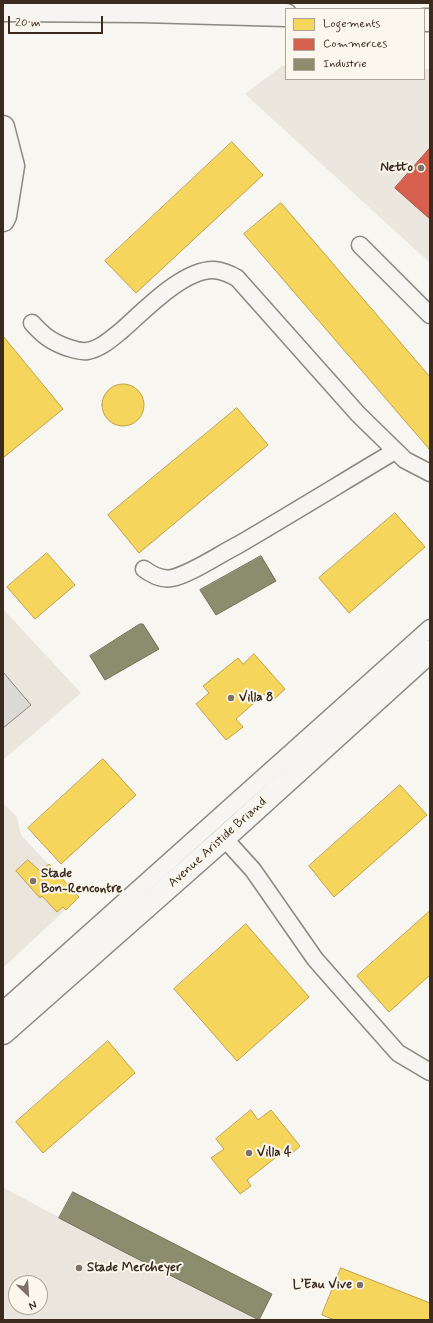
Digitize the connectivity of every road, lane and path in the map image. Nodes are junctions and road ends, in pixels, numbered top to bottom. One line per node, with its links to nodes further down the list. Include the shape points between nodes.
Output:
1 (3, 10): 2 (main road)
2 (285, 15)
3 (3, 127): 4 (main road, via 13,166)
4 (3, 220)
5 (360, 245): 6 (lane)
6 (430, 315)
7 (32, 322): 8 (lane, via 54,343 78,351 87,351 98,348 176,284 191,275 214,270 224,272 237,278 358,414)
8 (396, 451): 9 (lane, via 405,460); 10 (lane, via 182,575 165,579)
9 (430, 473)
10 (144, 569)
11 (430, 628): 14 (lane)
12 (430, 651): 13 (main road, Avenue Aristide Briand)
13 (224, 838): 15 (main road, Avenue Aristide Briand); 16 (lane, via 253,870 315,959 340,988 398,1053)
14 (3, 1010)
15 (3, 1033)
16 (430, 1072)

